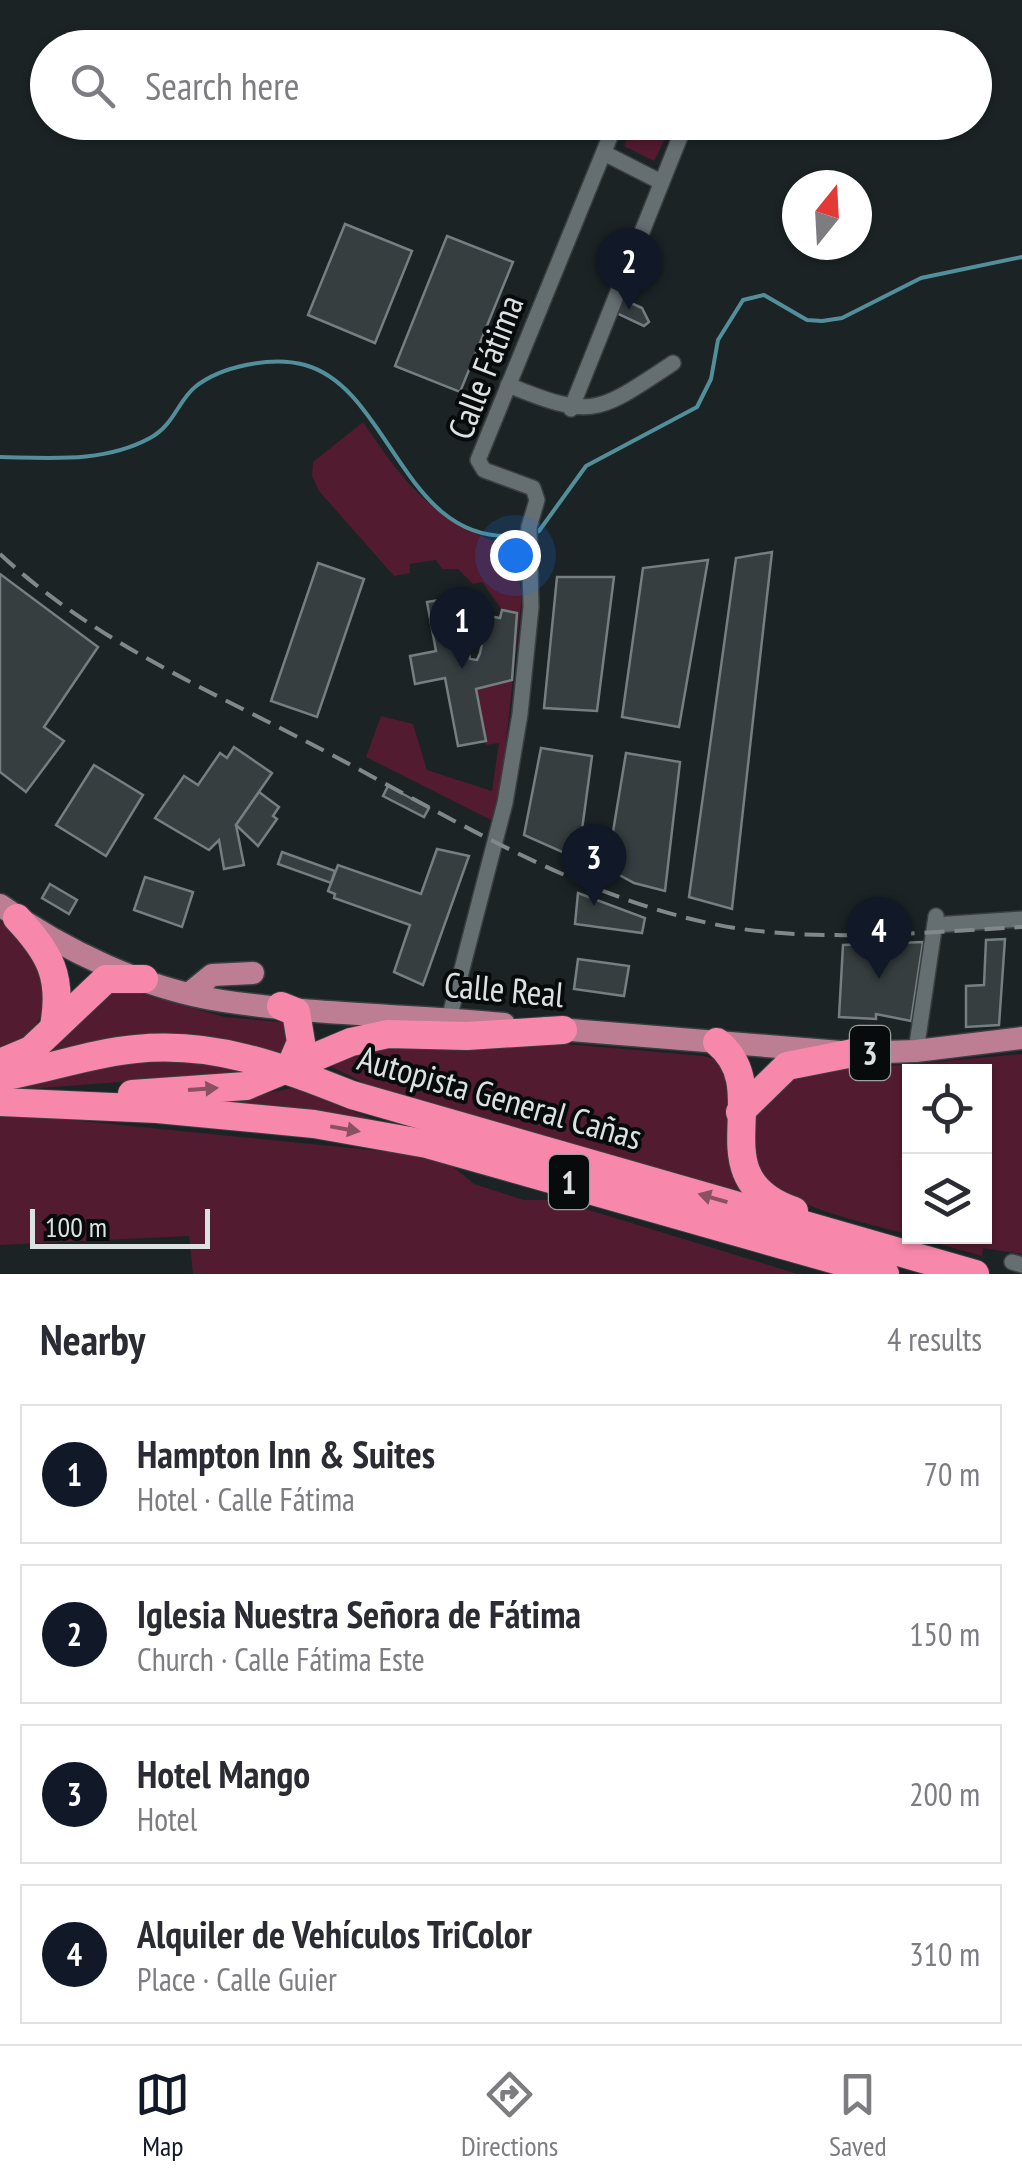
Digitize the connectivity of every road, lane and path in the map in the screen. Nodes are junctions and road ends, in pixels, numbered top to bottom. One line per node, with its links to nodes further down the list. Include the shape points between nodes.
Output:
1 (609, 140): 3 (street, Calle Fátima)
2 (678, 140): 4 (street)
3 (604, 153): 4 (street); 6 (street, Calle Fátima)
4 (661, 182): 7 (street)
5 (673, 363): 7 (street, via 608,405)
6 (508, 385): 7 (street); 14 (street, Calle Fátima, via 478,460 484,470 533,488 537,500 529,527 526,668 505,803)
7 (571, 408)
8 (9, 911): 11 (main road, Calle Real / 3, via 86,956); 15 (highway, via 52,961 59,987)
9 (1022, 919): 19 (street, via 935,921)
10 (253, 973): 12 (main road, via 212,975)
11 (144, 979): 12 (main road, Calle Real / 3); 15 (highway, via 106,979)
12 (190, 993): 13 (main road, Calle Real / 3)
13 (281, 1006): 14 (main road, Calle Real / 3); 22 (highway, via 296,1012 301,1032)
14 (449, 1019): 16 (main road, Calle Real / 3)
15 (54, 1026): 21 (highway, via 21,1057)
16 (563, 1030): 18 (main road, Calle Real / 3); 22 (highway, via 388,1034 351,1042)
17 (1022, 1038): 19 (main road, Calle Real / 3)
18 (717, 1042): 20 (main road, Calle Real / 3); 25 (highway, via 738,1066)
19 (916, 1051): 20 (main road, Calle Real / 3)
20 (853, 1053): 25 (highway, via 787,1066)
21 (0, 1063)
22 (288, 1070): 23 (highway, Autopista General Cañas / 1, via 229,1052 136,1049); 24 (highway, one-way to 22, via 246,1086); 29 (highway, Autopista General Cañas / 1, one-way to 22, via 352,1095)
23 (0, 1077)
24 (0, 1102): 26 (highway, Autopista General Cañas / 1, one-way to 26, via 328,1126 427,1144)
25 (740, 1112): 29 (highway, via 741,1158 767,1197)
26 (630, 1200): 27 (highway); 28 (highway, Autopista General Cañas / 1)
27 (833, 1274)
28 (885, 1274)
29 (978, 1274)

